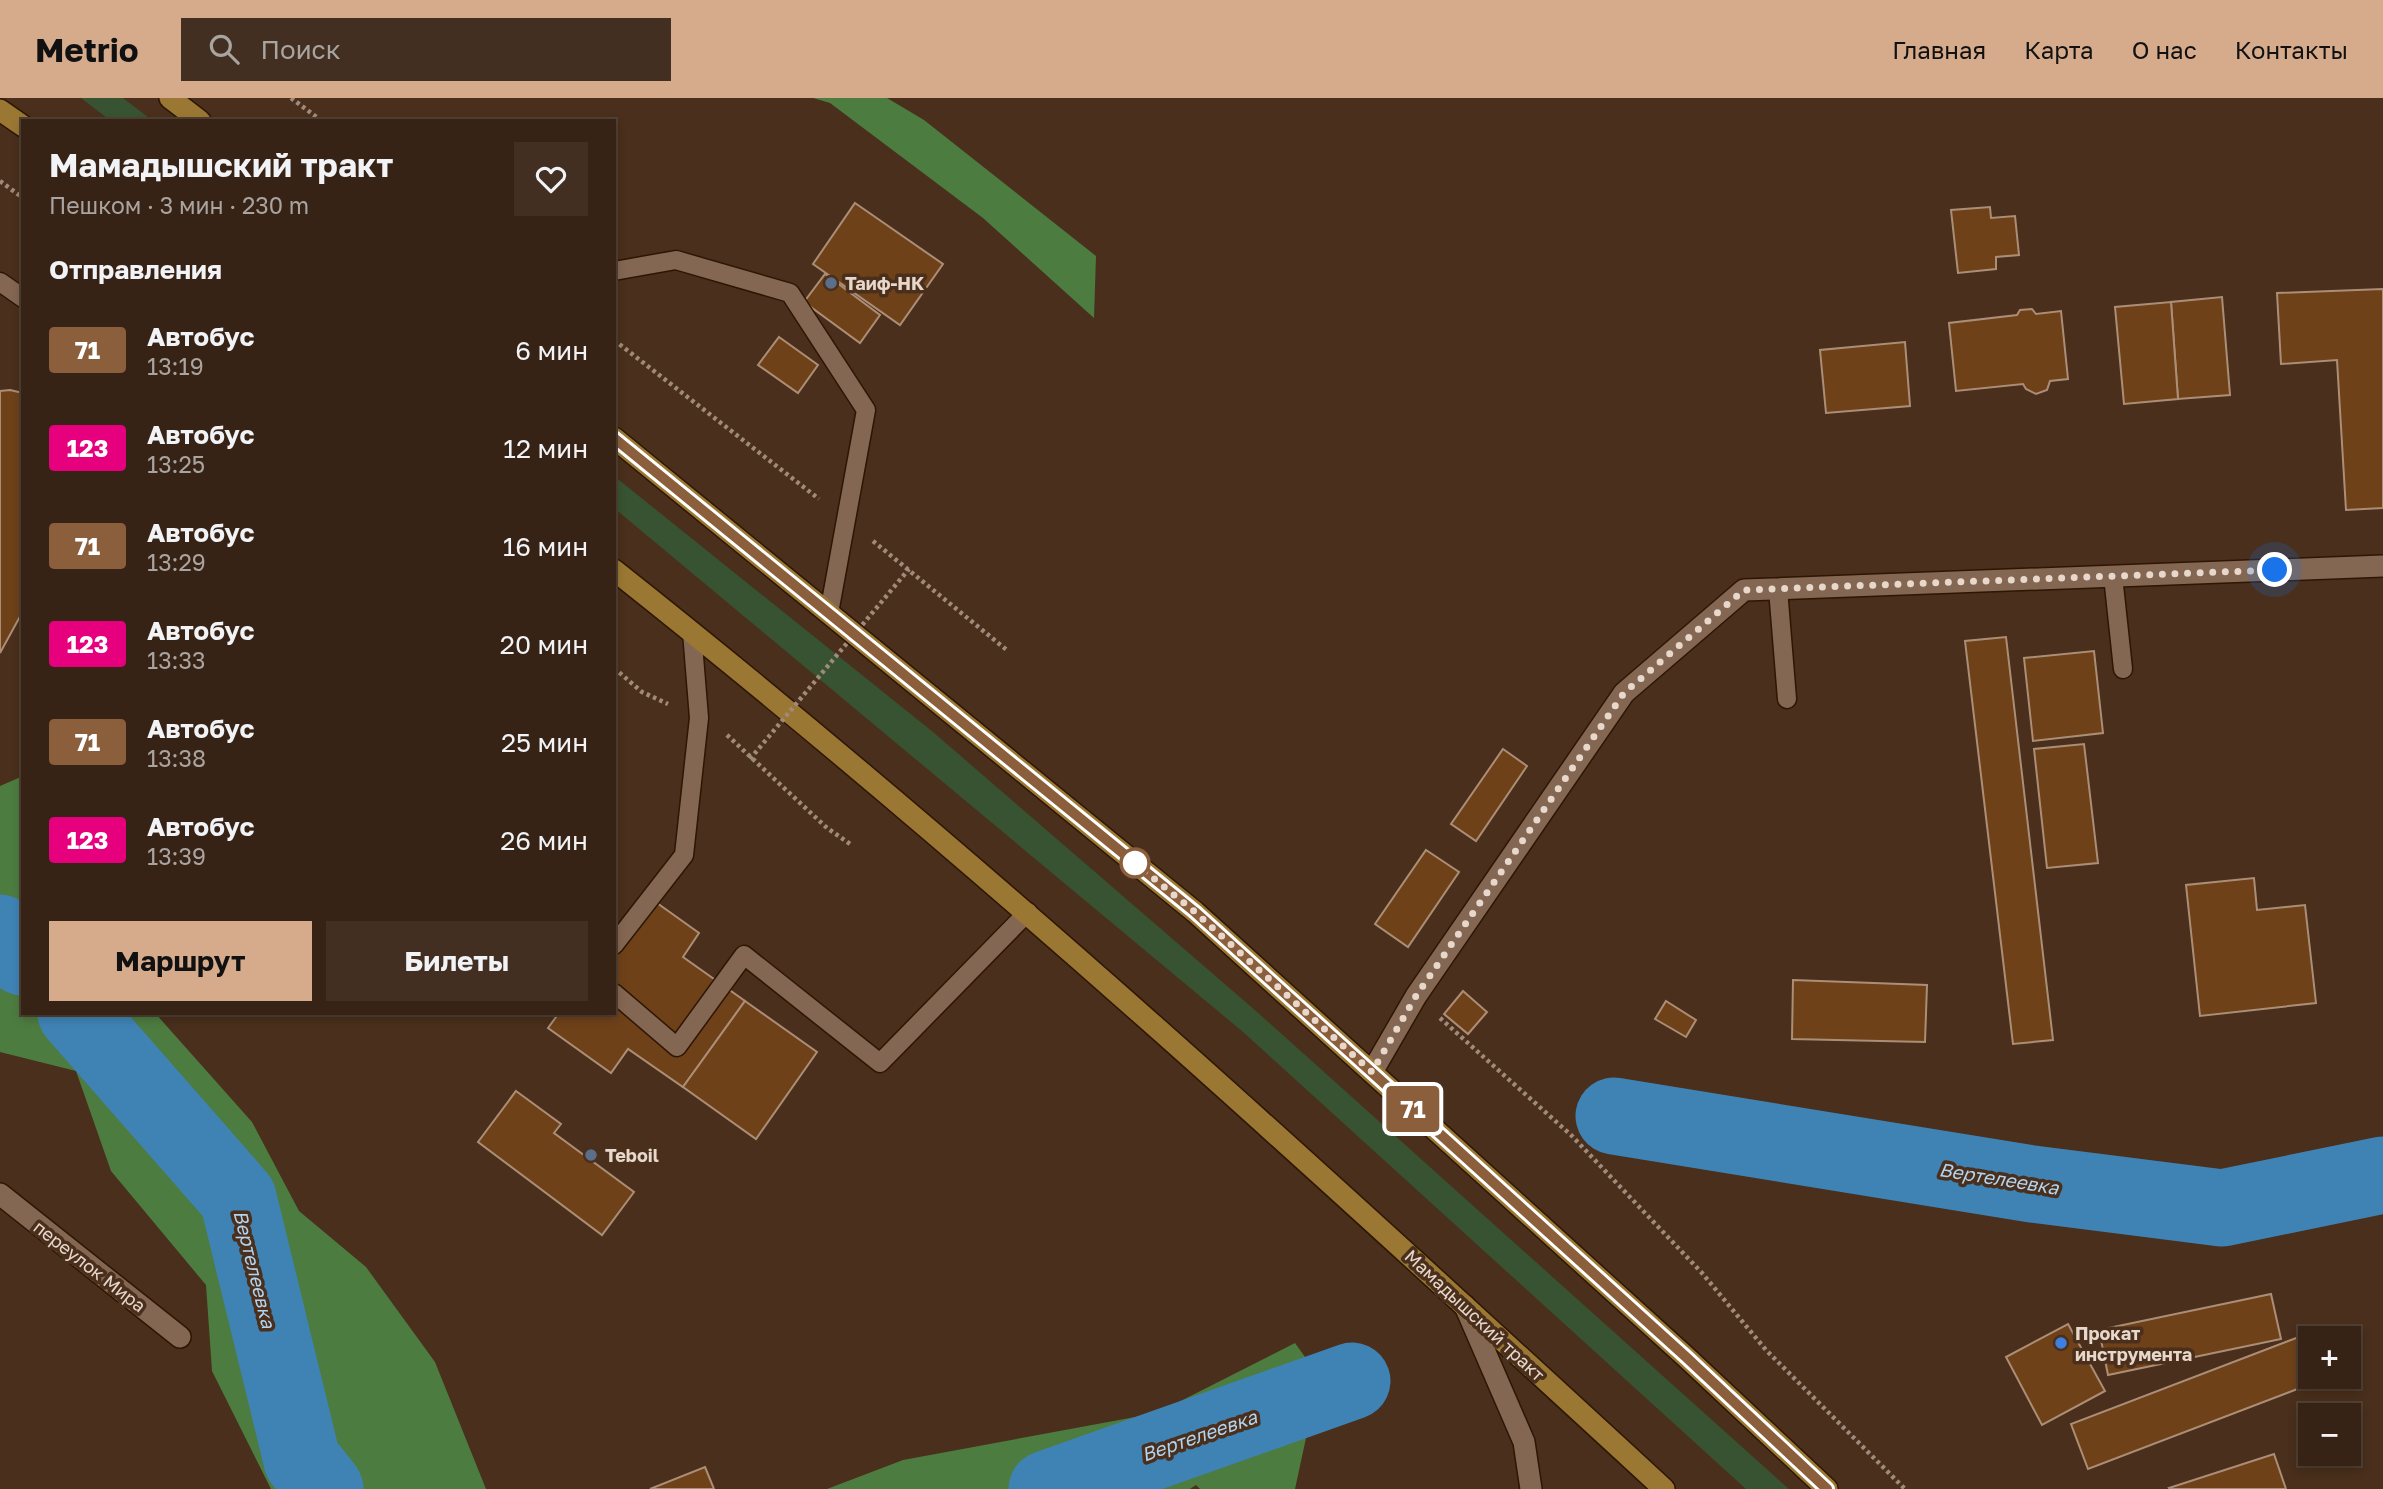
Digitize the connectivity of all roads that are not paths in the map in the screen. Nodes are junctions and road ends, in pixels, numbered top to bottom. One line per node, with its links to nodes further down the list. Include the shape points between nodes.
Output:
1 (170, 98): 3 (main road)
2 (0, 110): 4 (main road)
3 (197, 119)
4 (21, 125)
5 (616, 271): 13 (lane, via 676,260 790,293 866,410)
6 (0, 282): 7 (lane)
7 (21, 297)
8 (616, 440): 13 (main road)
9 (2383, 566): 11 (street)
10 (616, 572): 14 (main road, Мамадышский тракт)
11 (2113, 576): 12 (street); 15 (lane)
12 (1777, 589): 16 (lane); 20 (street, via 1744,590 1624,693 1416,996)
13 (830, 613): 20 (main road, via 1195,912)
14 (692, 632): 17 (main road, Мамадышский тракт); 18 (lane, via 699,718 684,855)
15 (2123, 669)
16 (1787, 699)
17 (1028, 912): 19 (lane, via 880,1063 744,955 677,1046); 22 (main road, Мамадышский тракт)
18 (616, 942)
19 (616, 995)
20 (1372, 1072): 26 (main road)
21 (0, 1194): 23 (street, переулок Мира)
22 (1465, 1306): 24 (street, via 1524,1442); 25 (main road, Мамадышский тракт)
23 (180, 1337)
24 (1531, 1489)
25 (1664, 1489)
26 (1827, 1489)

